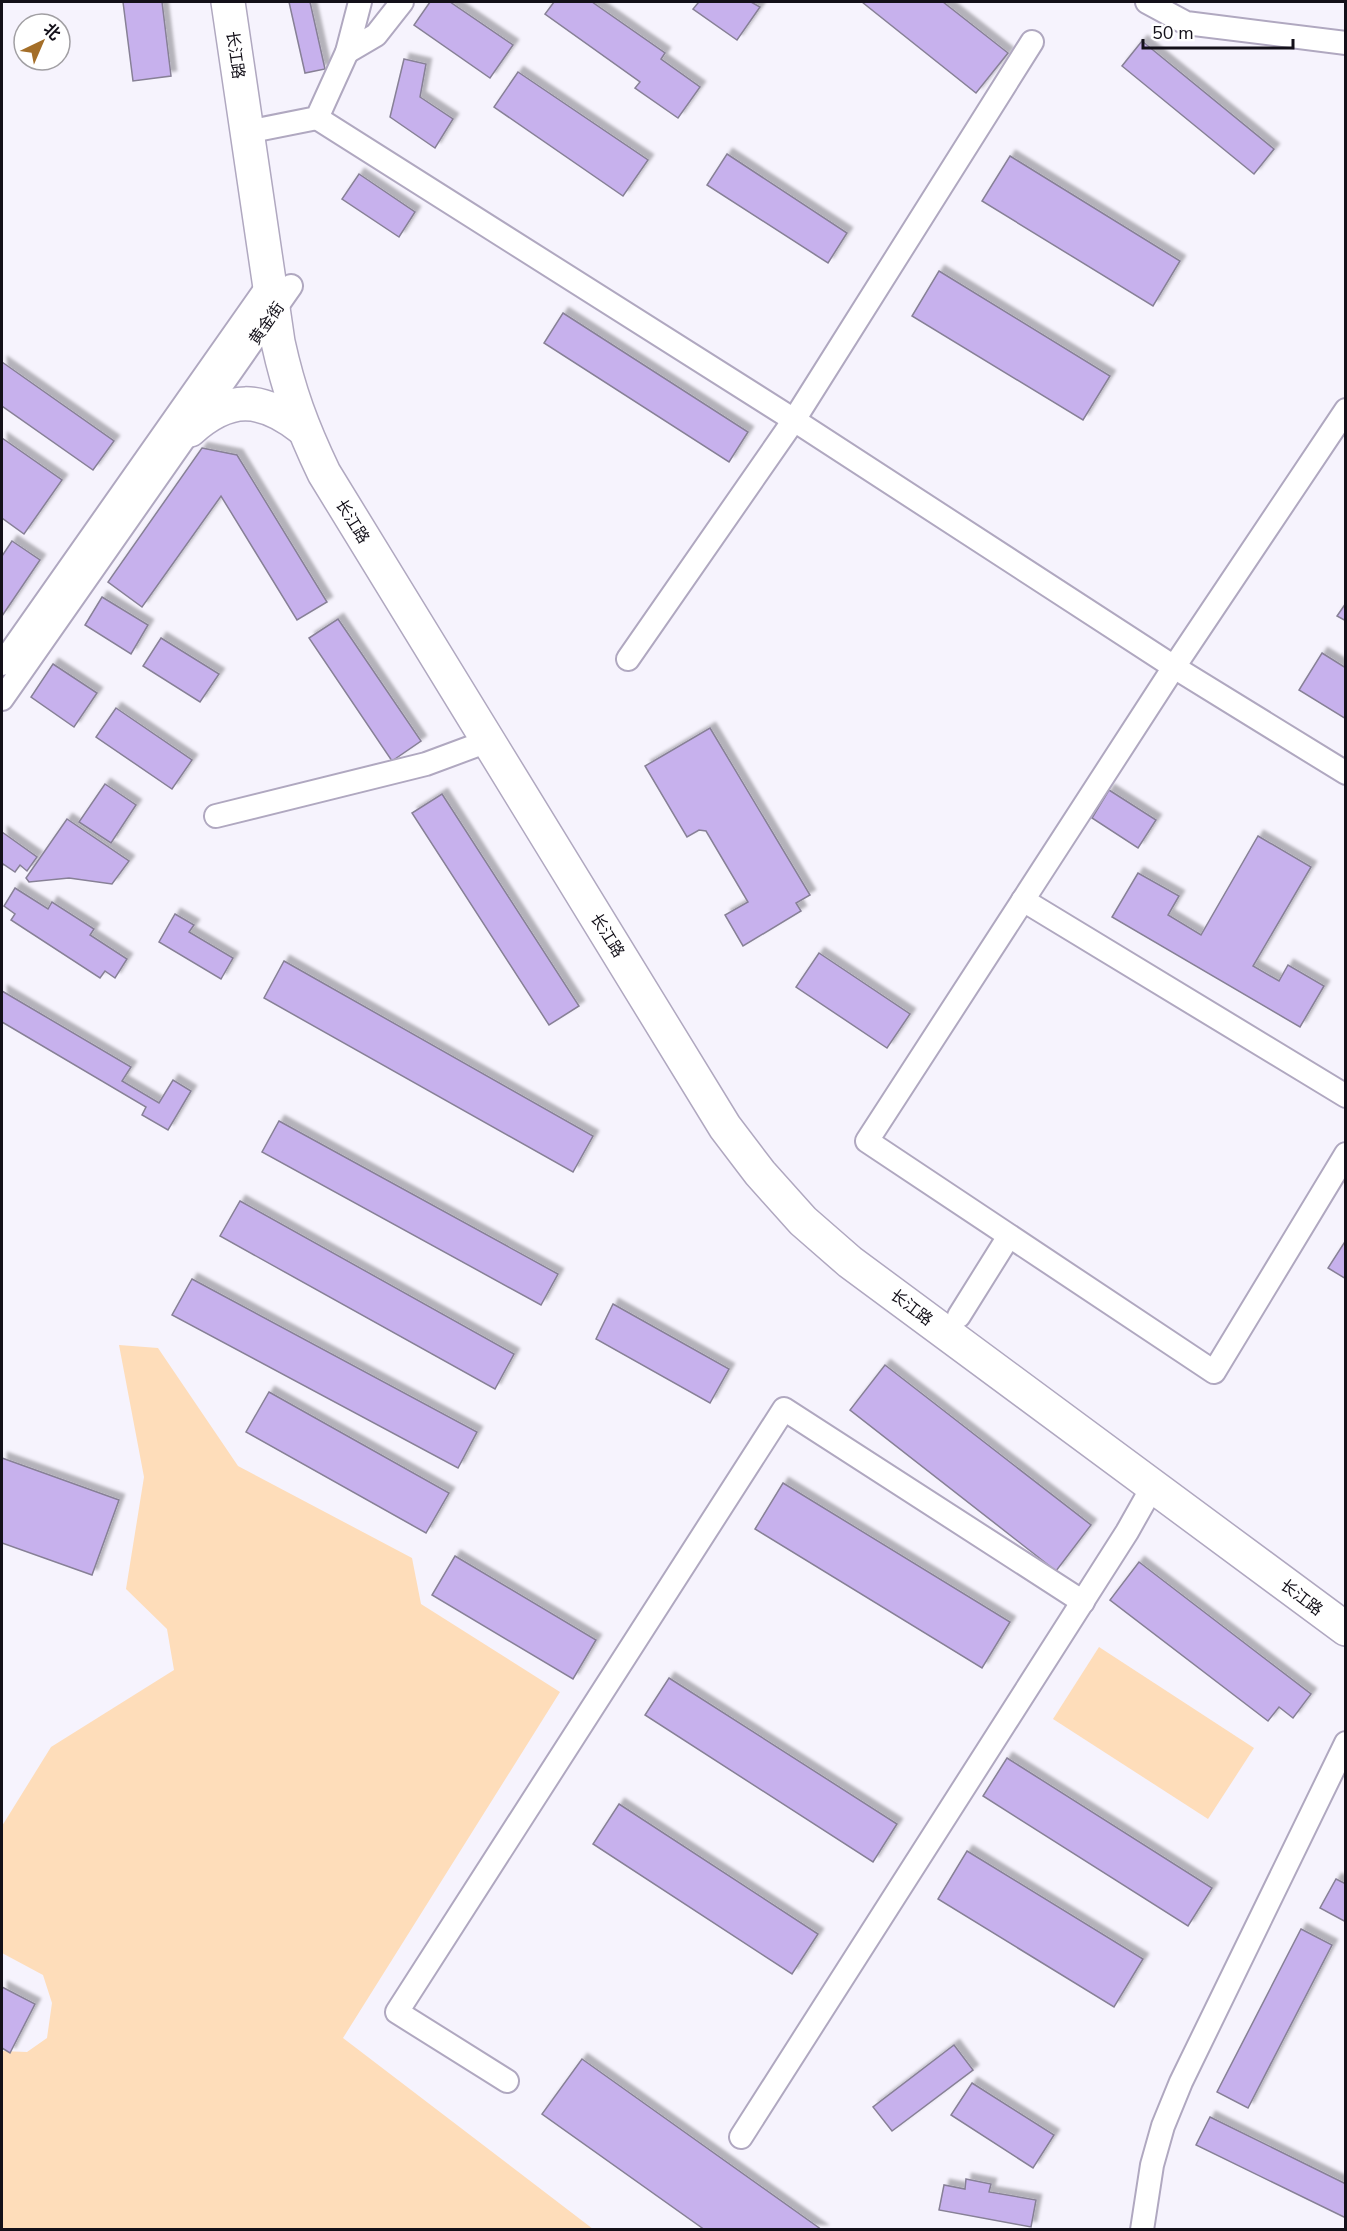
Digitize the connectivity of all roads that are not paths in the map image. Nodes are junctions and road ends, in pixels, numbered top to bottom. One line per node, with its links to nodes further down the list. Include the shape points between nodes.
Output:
1 (228, 2): 10 (highway, 长江路)
2 (250, 2): 10 (highway, 长江路)
3 (360, 2): 8 (street)
4 (402, 2): 8 (street, via 376,35)
5 (1147, 2): 7 (street, via 1186,22)
6 (1032, 42): 13 (street)
7 (1346, 43)
8 (347, 52): 9 (street)
9 (317, 118): 10 (street); 13 (street)
10 (258, 130): 11 (highway, 长江路)
11 (278, 294): 14 (highway, 长江路, via 288,387); 15 (street, 黄金街); 17 (street, 黄金街); 27 (highway, 长江路, via 298,335 321,419 341,462 741,1112 777,1160 820,1207 862,1244)
12 (1346, 410): 18 (street)
13 (794, 420): 16 (street); 18 (street)
14 (302, 428): 15 (highway, via 265,406 243,404 225,406); 20 (highway, 长江路, via 324,473)
15 (190, 430): 19 (street, 黄金街)
16 (628, 659)
17 (2, 664)
18 (1174, 667): 21 (street); 23 (street)
19 (2, 699)
20 (488, 741): 22 (street, via 426,764); 28 (highway, 长江路, via 725,1127 760,1173 803,1221 850,1262)
21 (1346, 773)
22 (216, 816)
23 (1023, 900): 24 (street); 26 (street, via 867,1141)
24 (1346, 1096)
25 (1346, 1154): 26 (street, via 1214,1371)
26 (1010, 1236): 27 (street)
27 (959, 1316): 29 (highway, 长江路)
28 (1153, 1486): 30 (street); 31 (highway, 长江路)
29 (1346, 1601)
30 (1083, 1602): 33 (street, via 784,1409 397,2012); 34 (street)
31 (1346, 1629)
32 (1346, 1743): 35 (street, via 1180,2082 1152,2165)
33 (507, 2081)
34 (741, 2137)
35 (1142, 2229)

